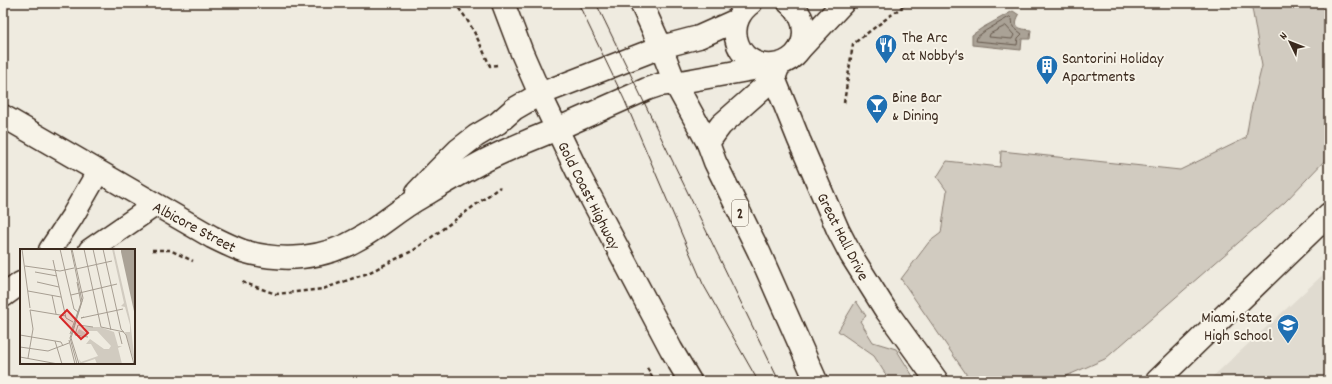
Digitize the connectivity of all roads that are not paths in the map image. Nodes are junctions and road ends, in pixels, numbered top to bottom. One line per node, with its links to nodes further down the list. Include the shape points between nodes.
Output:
1 (503, 3): 9 (main road, Gold Coast Highway)
2 (641, 3): 6 (main road, 2)
3 (789, 3): 7 (main road, via 798,12 803,23 804,36 802,43)
4 (843, 3): 7 (main road)
5 (740, 10): 6 (main road, Albicore Street, via 699,37); 7 (main road, via 735,35 739,48 753,62)
6 (661, 47): 8 (main road, 2); 9 (main road, Albicore Street)
7 (780, 66): 8 (main road, Albicore Street); 12 (main road, via 715,132); 21 (main road, Great Hall Drive, via 799,140 838,230 885,309)
8 (675, 83): 11 (main road, Albicore Street, via 647,89); 12 (main road, 2)
9 (540, 94): 11 (main road, Gold Coast Highway); 15 (main road, Albicore Street, via 514,109 458,150)
10 (3, 116): 13 (main road, Albicore Street)
11 (557, 129): 15 (main road, Albicore Street, via 491,158); 19 (main road, Gold Coast Highway, via 580,177)
12 (708, 143): 20 (main road, 2)
13 (98, 172): 14 (main road, Albicore Street); 17 (main road)
14 (155, 205): 15 (main road, Albicore Street, via 225,244 258,255 282,258 332,251 360,238); 18 (main road)
15 (398, 212)
16 (1329, 214): 22 (main road)
17 (51, 249)
18 (91, 249)
19 (690, 381)
20 (816, 381)
21 (937, 381)
22 (1157, 381)

